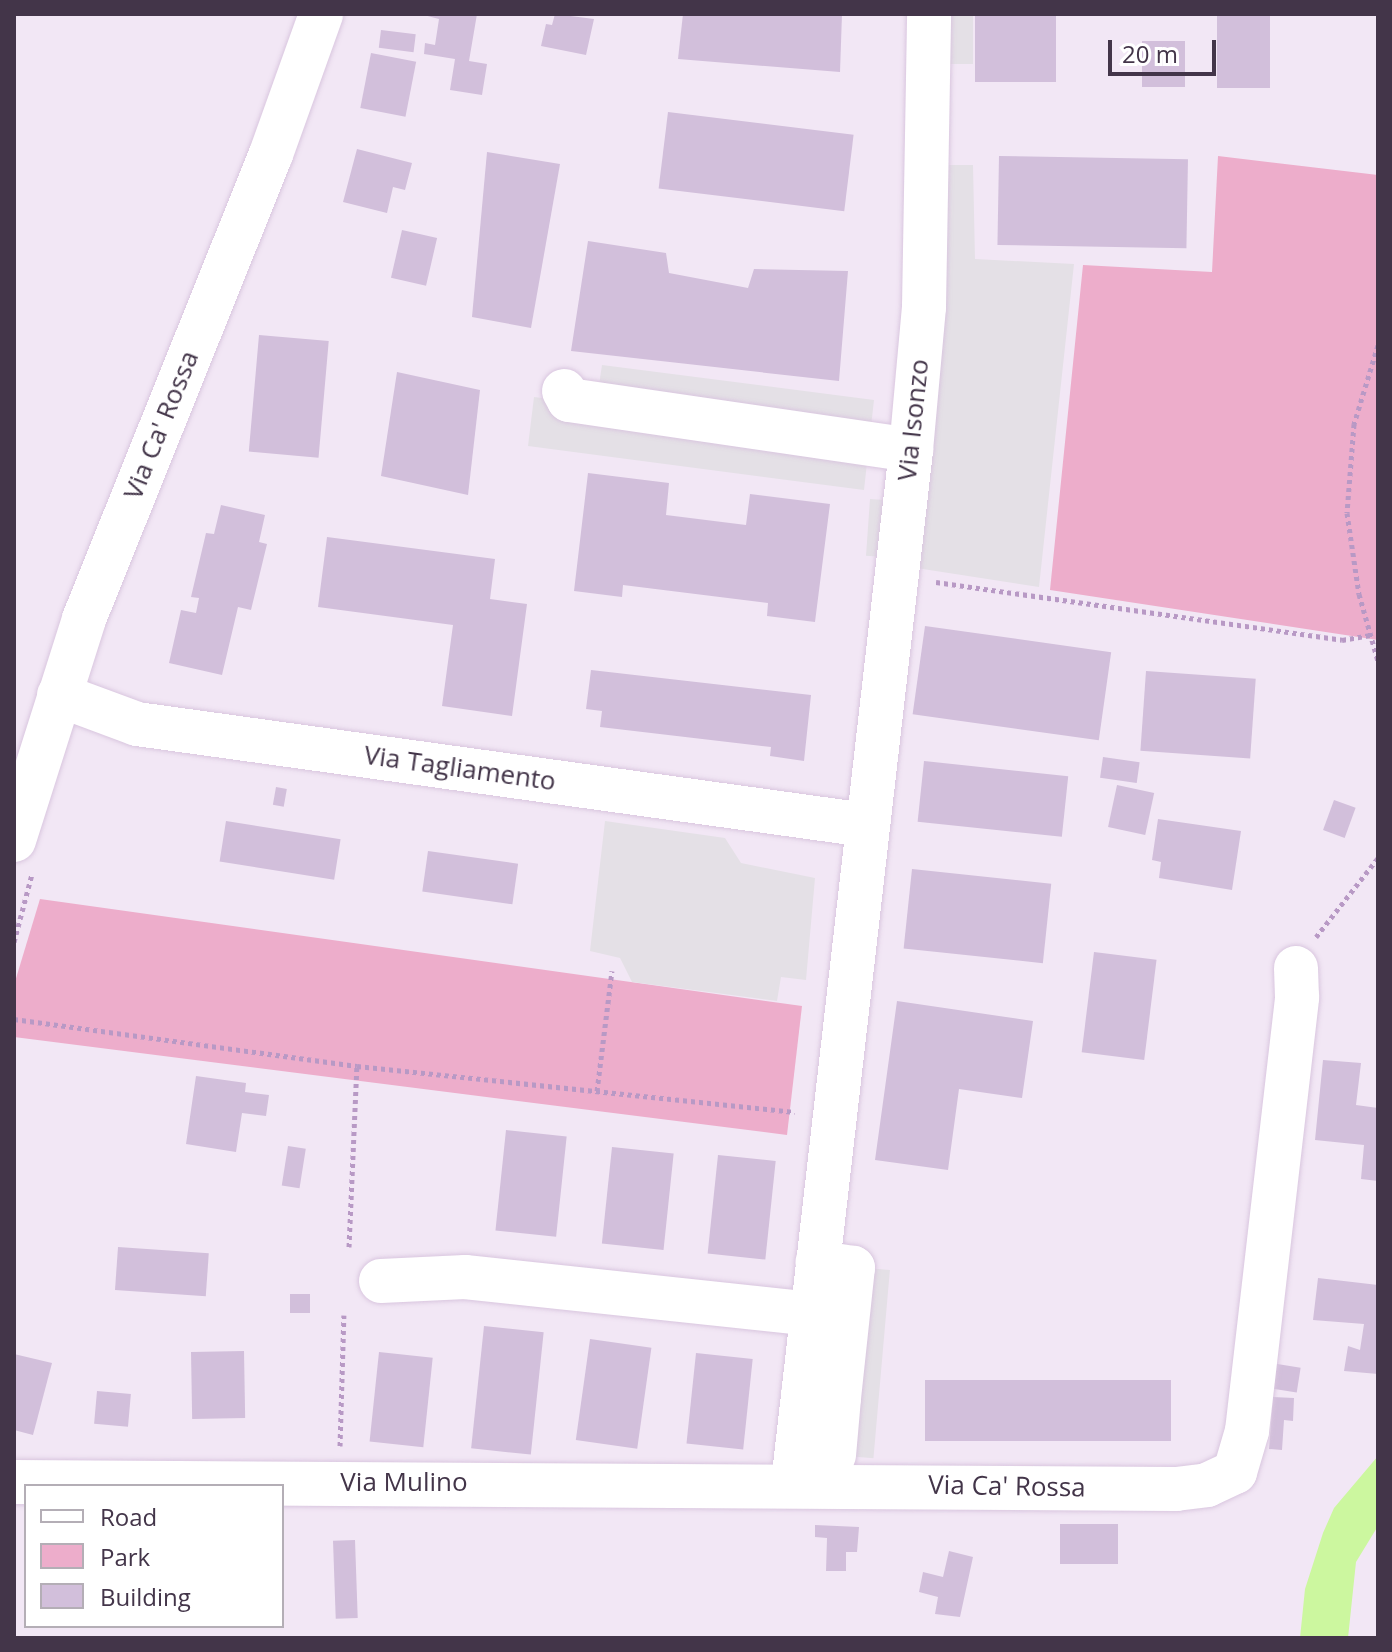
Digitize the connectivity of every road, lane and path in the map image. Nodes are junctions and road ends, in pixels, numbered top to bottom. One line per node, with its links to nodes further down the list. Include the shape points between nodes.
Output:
1 (321, 14): 9 (street, Via Ca' Rossa)
2 (929, 14): 5 (street, Via Isonzo, via 924,307)
3 (1378, 345): 7 (path, via 1354,424 1347,513)
4 (564, 391): 5 (street, via 569,400)
5 (911, 450): 10 (street, Via Isonzo)
6 (930, 581): 7 (path, via 1342,640)
7 (1371, 635): 8 (path)
8 (1378, 661)
9 (59, 695): 10 (street, Via Tagliamento, via 137,724); 11 (street, Via Ca' Rossa)
10 (866, 825): 18 (street)
11 (14, 840)
12 (1378, 858): 13 (path)
13 (1296, 968): 28 (street, Via Ca' Rossa, via 1296,1012 1247,1431 1235,1472 1207,1485 1176,1489)
14 (612, 971): 17 (path)
15 (14, 1019): 16 (path)
16 (357, 1066): 17 (path); 19 (path)
17 (597, 1091): 18 (path, via 799,1112 812,1134)
18 (831, 1136): 20 (street)
19 (349, 1247)
20 (817, 1262): 22 (street); 24 (street, via 853,1268)
21 (381, 1281): 22 (street, via 465,1277)
22 (811, 1314): 24 (street)
23 (344, 1315): 27 (path)
24 (821, 1396): 25 (street); 28 (street)
25 (834, 1455)
26 (14, 1482): 27 (street, Via Mulino)
27 (338, 1482): 28 (street, Via Mulino)
28 (793, 1483)

